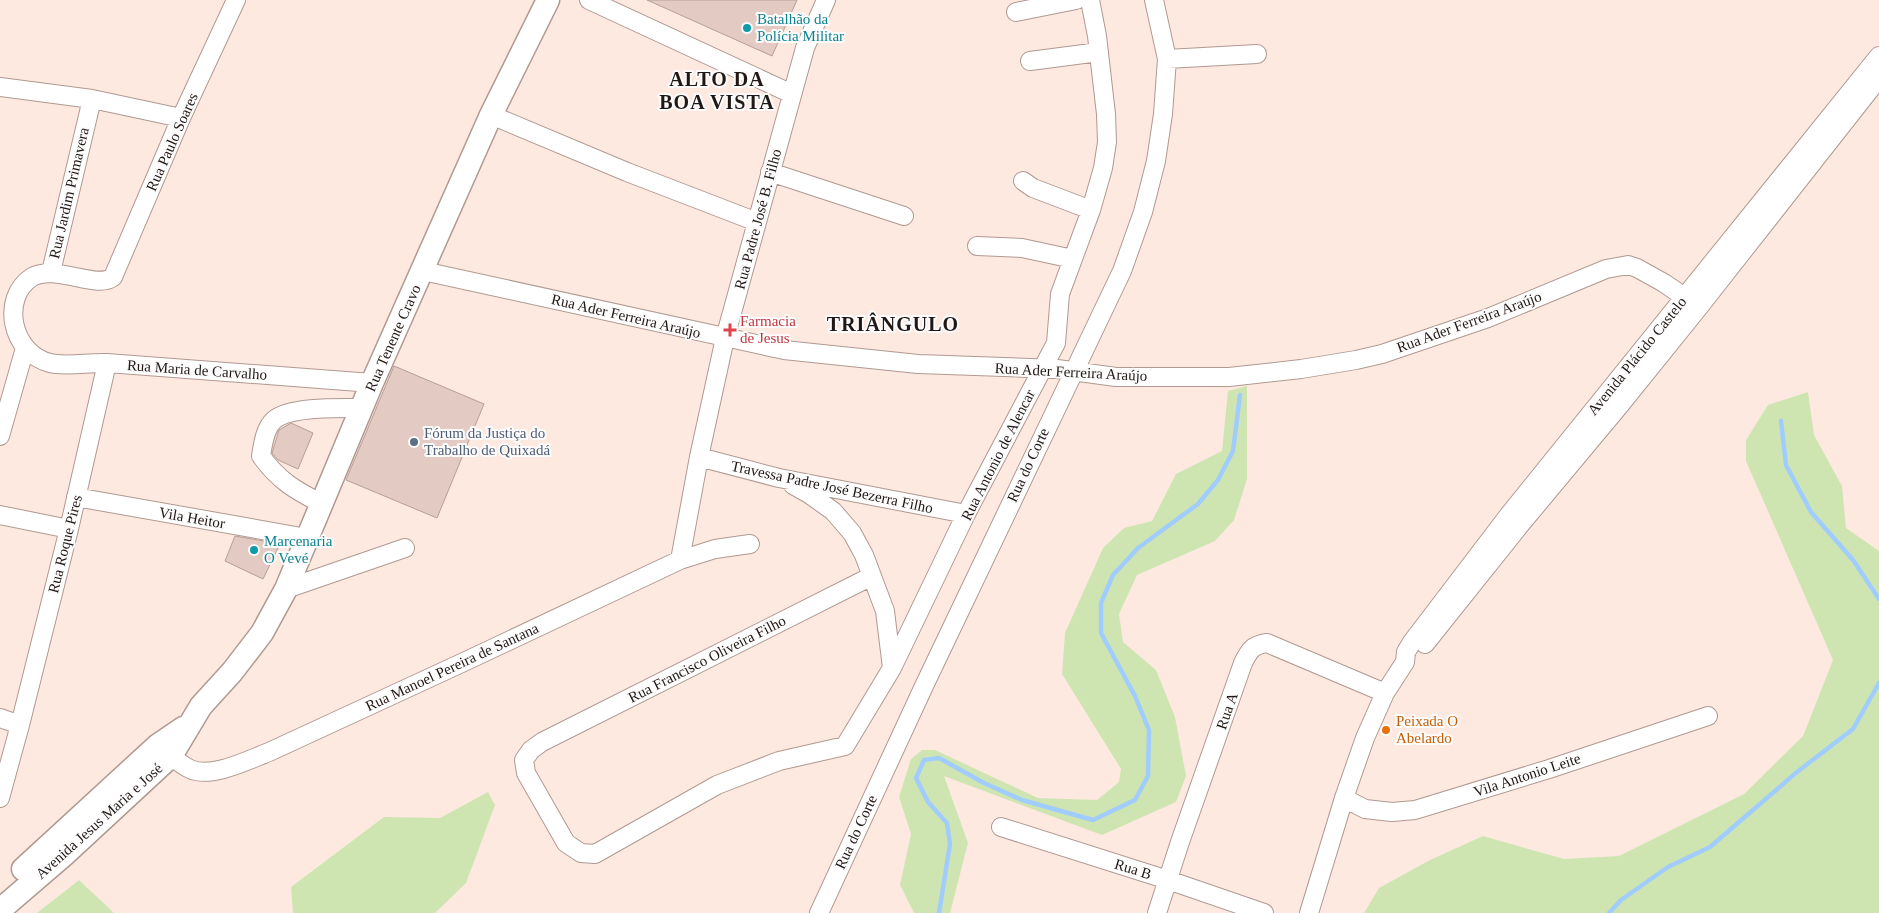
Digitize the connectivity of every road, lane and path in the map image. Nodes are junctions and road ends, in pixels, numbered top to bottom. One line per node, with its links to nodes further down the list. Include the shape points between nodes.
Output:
1 (236, 0): 19 (street, Rua Paulo Soares)
2 (548, 0): 18 (main road, Rua Tenente Cravo)
3 (589, 0): 16 (street)
4 (826, 0): 16 (street, Rua Padre José B. Filho, via 804,48)
5 (1076, 0): 8 (street)
6 (1090, 0): 9 (street, Rua Antonio de Alencar)
7 (1154, 0): 12 (street, Rua do Corte)
8 (1016, 12)
9 (1099, 52): 13 (street); 23 (street, Rua Antonio de Alencar, via 1107,142)
10 (1258, 54): 12 (street)
11 (1879, 56): 20 (street, Avenida Plácido Castelo)
12 (1167, 59): 36 (street, Rua do Corte, via 1156,161 1143,212 1122,271)
13 (1030, 61)
14 (1879, 78): 20 (street, Avenida Plácido Castelo)
15 (0, 87): 17 (street)
16 (792, 94): 21 (street, Rua Padre José B. Filho)
17 (92, 99): 19 (street); 29 (street, Rua Jardim Primavera)
18 (491, 115): 25 (street); 28 (main road, Rua Tenente Cravo)
19 (181, 118): 29 (street, Rua Paulo Soares, via 113,277 91,279)
20 (1816, 146): 31 (street, Avenida Plácido Castelo)
21 (770, 172): 24 (street); 25 (street, Rua Padre José B. Filho)
22 (1023, 182): 23 (street)
23 (1091, 210): 27 (street, Rua Antonio de Alencar)
24 (904, 216)
25 (756, 222): 32 (street, Rua Padre José B. Filho)
26 (977, 246): 27 (street, via 1022,248)
27 (1072, 259): 35 (street, Rua Antonio de Alencar, via 1060,294 1056,343)
28 (423, 271): 32 (street, Rua Ader Ferreira Araújo); 37 (main road, Rua Tenente Cravo)
29 (50, 272): 30 (street, Rua Jardim Primavera)
30 (8, 287): 33 (street, Rua Jardim Primavera, via 11,299 9,321 17,341)
31 (1692, 302): 36 (street, Rua Ader Ferreira Araújo, via 1628,265 1606,269 1488,318 1356,360 1229,377 1116,377); 38 (street, Avenida Plácido Castelo); 39 (street, Avenida Plácido Castelo)
32 (725, 338): 35 (street, Rua Ader Ferreira Araújo, via 784,350 864,359); 42 (street, Rua Padre José B. Filho)
33 (25, 348): 34 (street, Rua Maria de Carvalho, via 50,363); 41 (street)
34 (108, 362): 37 (street, Rua Maria de Carvalho); 45 (street, Rua Roque Pires)
35 (1042, 369): 36 (street, Rua Ader Ferreira Araújo); 47 (street, Rua Antonio de Alencar)
36 (1073, 372): 70 (street, Rua do Corte)
37 (372, 383): 40 (main road, Rua Tenente Cravo)
38 (1606, 394): 39 (street); 44 (street, Avenida Plácido Castelo)
39 (1620, 405): 44 (street, Avenida Plácido Castelo)
40 (362, 408): 46 (main road, Rua Tenente Cravo); 46 (street, via 291,412 274,419 266,433 262,456 270,468 292,489)
41 (0, 436)
42 (699, 457): 43 (street, Travessa Padre José Bezerra Filho); 53 (street, Rua Padre José B. Filho)
43 (779, 478): 47 (street, Travessa Padre José Bezerra Filho); 54 (street, via 809,494 843,521)
44 (1549, 478): 58 (street, Avenida Plácido Castelo, via 1514,520 1423,647 1405,662)
45 (76, 497): 49 (street, Rua Roque Pires); 50 (street, Vila Heitor)
46 (322, 504): 50 (main road, Rua Tenente Cravo)
47 (966, 514): 56 (street, Rua Antonio de Alencar)
48 (0, 515): 49 (street)
49 (69, 529): 61 (street, Rua Roque Pires)
50 (307, 538): 55 (main road, Rua Tenente Cravo)
51 (750, 544): 53 (street, Rua Manoel Pereira de Santana, via 715,549)
52 (405, 548): 55 (street)
53 (680, 560): 63 (street, Rua Manoel Pereira de Santana, via 247,761 203,772 190,769)
54 (872, 576): 56 (street, via 885,611); 62 (street, Rua Francisco Oliveira Filho, via 542,742 524,760 526,772 566,843 581,853 596,854 717,785 779,761)
55 (286, 589): 57 (main road, Rua Tenente Cravo, via 262,633)
56 (892, 668): 62 (street, Rua Antonio de Alencar)
57 (232, 672): 63 (main road, Avenida Jesus Maria e José)
58 (1385, 693): 65 (street, Avenida Plácido Castelo); 67 (street, Rua A, via 1280,647 1256,644 1243,663)
59 (1708, 716): 65 (street, Vila Antonio Leite, via 1415,810 1365,809)
60 (0, 718): 61 (street)
61 (20, 725): 64 (street, Rua Roque Pires)
62 (845, 746)
63 (165, 750): 68 (main road, Avenida Jesus Maria e José); 69 (main road, Avenida Jesus Maria e José, via 64,854)
64 (0, 798)
65 (1344, 798): 73 (street, Avenida Plácido Castelo)
66 (1001, 827): 67 (street, Rua B)
67 (1168, 880): 71 (street, Rua A); 72 (street, Rua B)
68 (0, 890)
69 (0, 910)
70 (819, 913)
71 (1157, 913)
72 (1264, 913)
73 (1309, 913)

